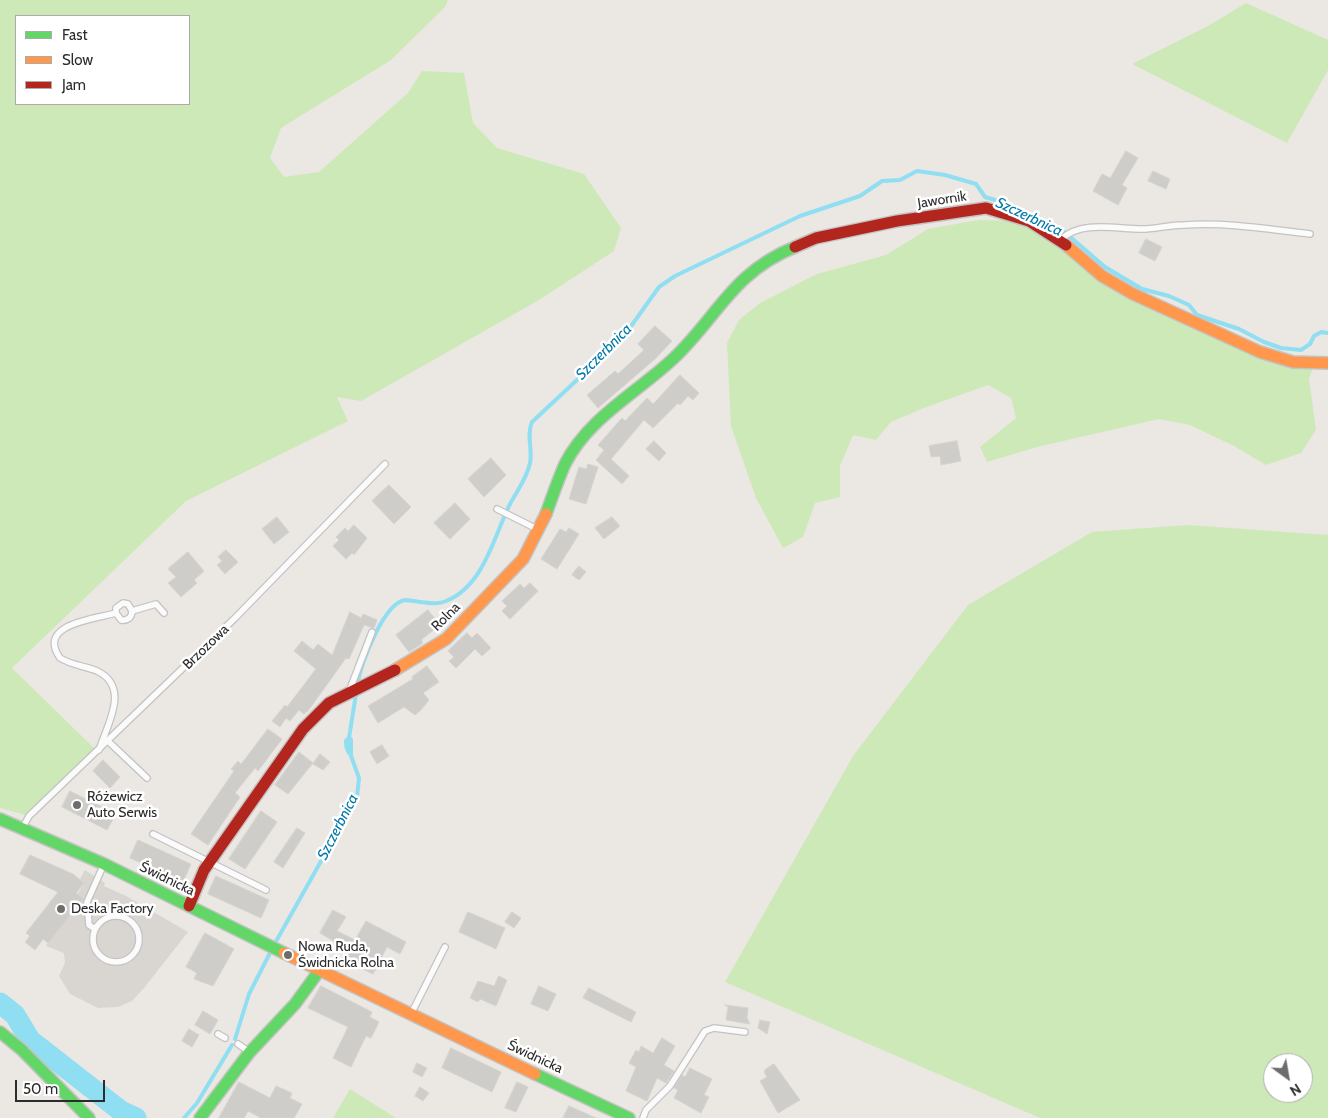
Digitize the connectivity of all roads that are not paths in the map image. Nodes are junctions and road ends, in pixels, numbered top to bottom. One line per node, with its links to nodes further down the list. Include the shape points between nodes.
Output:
1 (1310, 234): 2 (lane, via 1267,228 1185,224 1145,229 1089,227 1068,232)
2 (1060, 240): 3 (street, Jawornik, via 1029,221 986,208 816,238 759,266 741,280); 4 (street, Jawornik, via 1102,276 1188,320 1276,358 1314,364)
3 (704, 324): 7 (street, Rolna, via 674,358 615,406 586,435 566,463)
4 (1328, 362)
5 (385, 464): 13 (lane, Brzozowa)
6 (497, 509): 7 (lane)
7 (539, 530): 12 (street, Rolna, via 523,559 446,639 406,665)
8 (132, 611): 9 (lane, via 130,618 124,620); 9 (lane, via 128,604 123,603 116,608); 10 (lane, via 156,604)
9 (116, 613): 14 (lane, via 68,626 57,634 54,646 60,658 98,672 113,685 116,697)
10 (164, 613)
11 (372, 632): 12 (lane)
12 (349, 691): 19 (street, Rolna, via 329,703 303,729)
13 (109, 742): 14 (lane, Brzozowa); 15 (lane)
14 (98, 752): 17 (lane, Brzozowa, via 29,816)
15 (147, 778)
16 (0, 818): 17 (street, Świdnicka)
17 (23, 827): 20 (street, Świdnicka)
18 (153, 834): 19 (lane)
19 (210, 862): 21 (lane); 22 (street, Rolna)
20 (104, 864): 22 (street, Świdnicka); 23 (lane, via 87,902 89,926)
21 (266, 890)
22 (189, 906): 25 (street, Świdnicka)
23 (95, 929): 23 (lane, via 95,948 106,960 123,961 137,948 138,933 129,920 114,916)
24 (445, 947): 26 (lane)
25 (319, 971): 26 (street, Świdnicka); 32 (street, via 291,1009)
26 (410, 1015): 35 (street, Świdnicka)
27 (0, 1032): 33 (street)
28 (745, 1032): 36 (lane, via 714,1028 705,1031 670,1086 646,1110)
29 (218, 1034): 30 (lane)
30 (225, 1038)
31 (238, 1044): 32 (lane)
32 (250, 1052): 34 (street)
33 (89, 1118)
34 (200, 1118)
35 (630, 1118)
36 (643, 1118)

